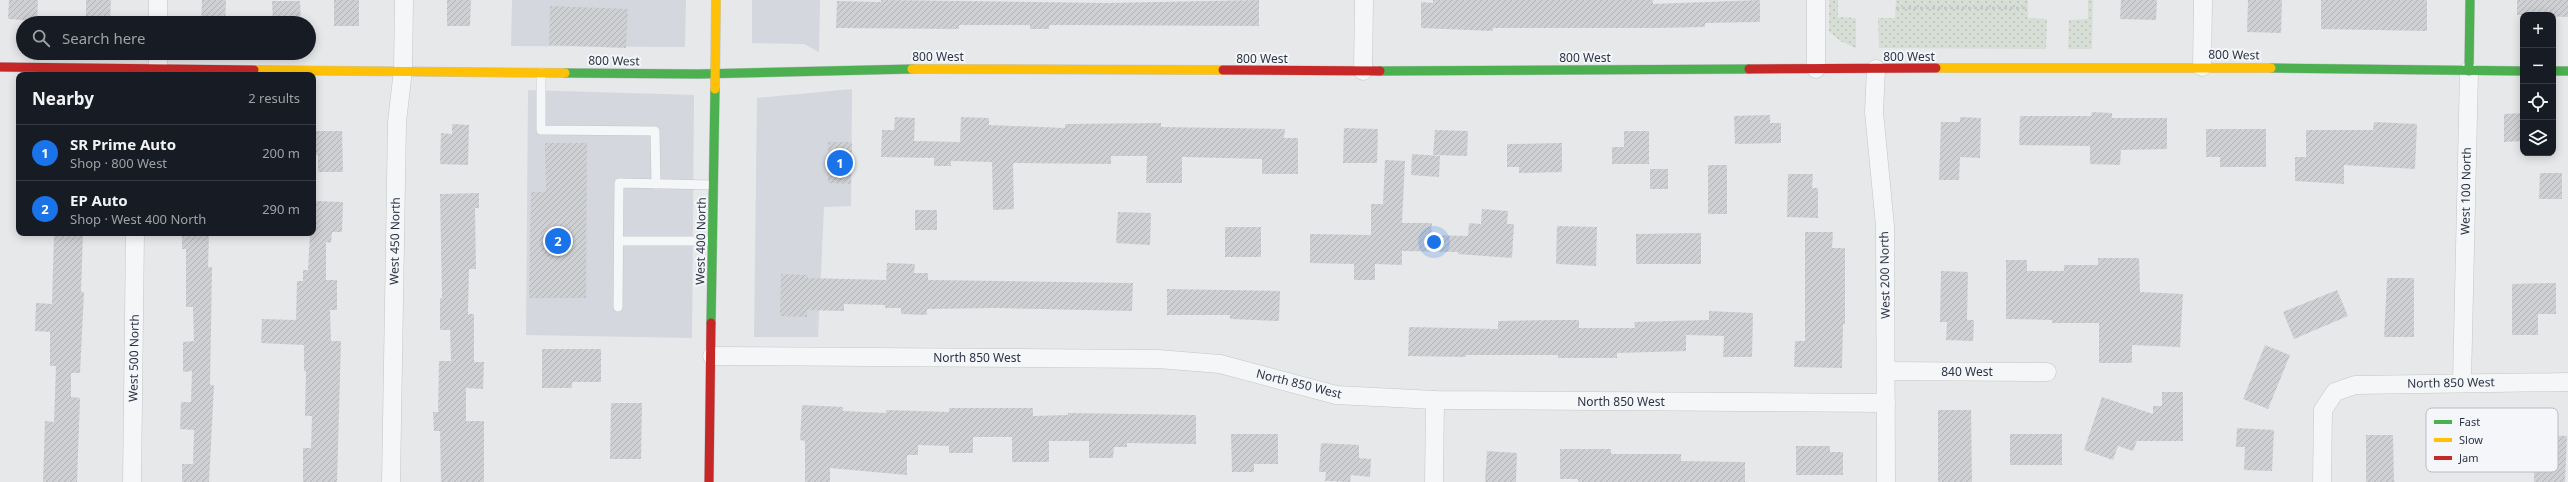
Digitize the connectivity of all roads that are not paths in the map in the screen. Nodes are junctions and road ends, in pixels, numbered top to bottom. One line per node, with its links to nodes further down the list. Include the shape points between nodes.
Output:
1 (158, 0): 8 (street)
2 (404, 0): 14 (street, West 450 North)
3 (716, 0): 21 (street, West 400 North)
4 (1364, 0): 15 (street)
5 (1816, 0): 12 (street)
6 (2204, 0): 11 (street)
7 (2470, 0): 16 (street, West 100 North)
8 (158, 16)
9 (156, 66): 10 (street, 800 West); 14 (street, 800 West)
10 (0, 67)
11 (2202, 67): 13 (street, 800 West); 16 (street, 800 West)
12 (1816, 69): 13 (street, 800 West); 15 (street, 800 West)
13 (1876, 69): 29 (street, West 200 North, via 1874,112 1885,226)
14 (403, 70): 20 (street, 800 West); 36 (street, West 450 North, via 397,122)
15 (1363, 71): 21 (street, 800 West, via 884,69)
16 (2469, 71): 17 (street, 800 West); 31 (street, West 100 North)
17 (2520, 71)
18 (2556, 71): 19 (street)
19 (2568, 71)
20 (541, 72): 21 (street, 800 West); 22 (lane, via 541,130 655,132)
21 (715, 74): 23 (street, West 400 North)
22 (656, 184): 23 (lane); 25 (lane, via 619,183)
23 (714, 185): 26 (street, West 400 North)
24 (135, 236): 35 (street, West 500 North)
25 (619, 241): 26 (lane); 27 (lane)
26 (713, 241): 28 (street, West 400 North)
27 (618, 307)
28 (712, 356): 33 (street, North 850 West, via 1158,359 1220,364 1336,395); 37 (street, West 400 North)
29 (1886, 371): 30 (street, 840 West); 34 (street, West 200 North)
30 (2047, 372)
31 (2462, 382): 32 (street, North 850 West); 40 (street, North 850 West, via 2355,385 2335,392 2323,410)
32 (2568, 382)
33 (1435, 400): 34 (street, North 850 West); 38 (street)
34 (1886, 403): 39 (street, West 200 North)
35 (132, 482)
36 (391, 482)
37 (709, 482)
38 (1434, 482)
39 (1886, 482)
40 (2322, 482)

